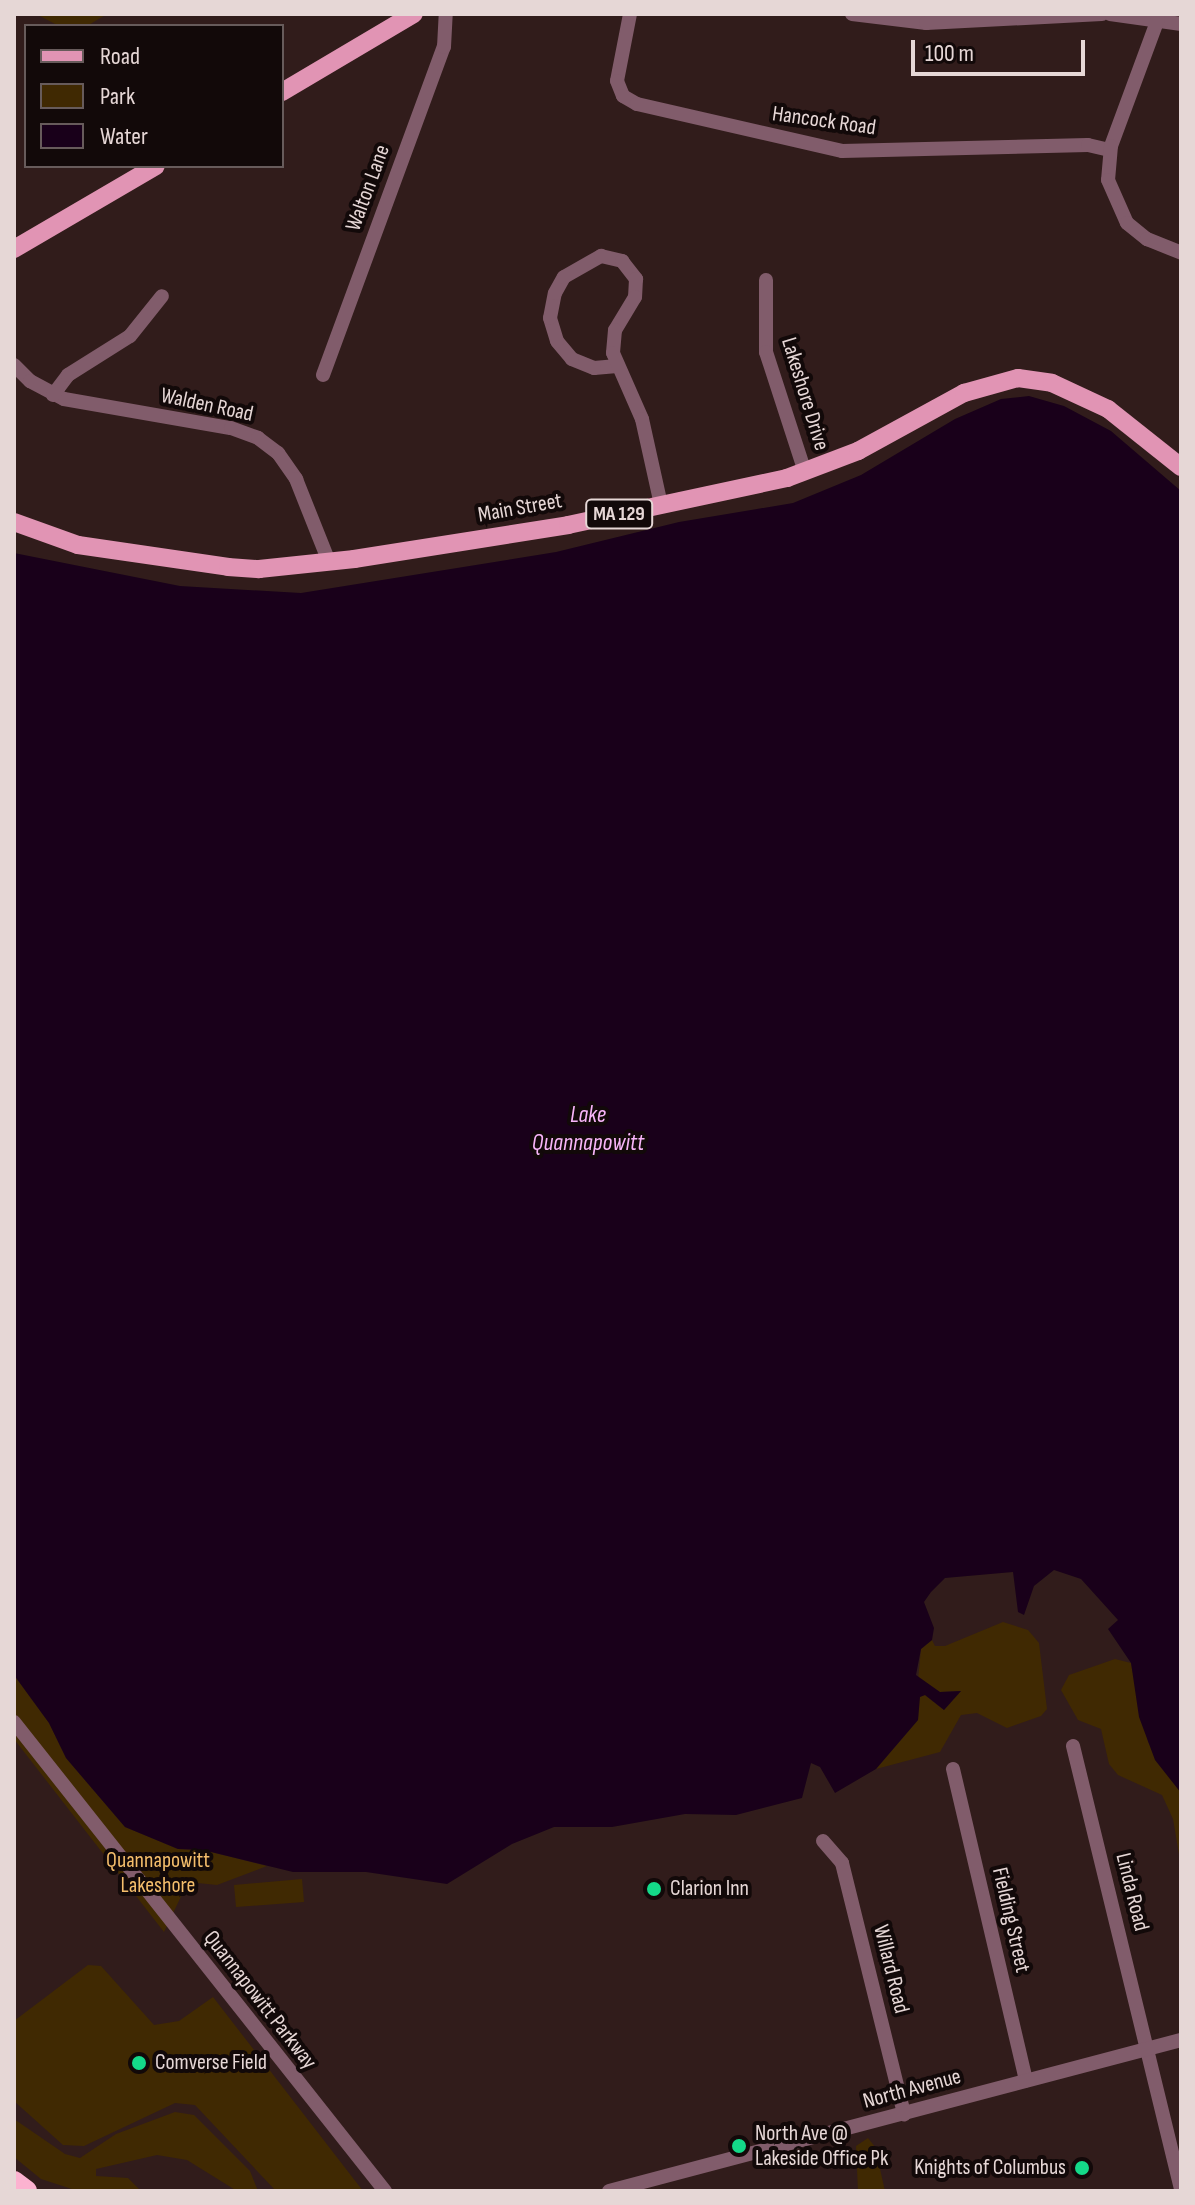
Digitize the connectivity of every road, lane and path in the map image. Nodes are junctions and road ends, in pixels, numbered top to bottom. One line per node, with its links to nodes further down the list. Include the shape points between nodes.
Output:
1 (414, 14): 10 (main road)
2 (446, 14): 19 (street, Walton Lane, via 444,47)
3 (630, 14): 11 (street, Hancock Road, via 617,81 623,96 637,104 842,151 1086,145)
4 (852, 14): 7 (street, via 926,23)
5 (1102, 14): 7 (street)
6 (1110, 14): 8 (street)
7 (1061, 15)
8 (1158, 19): 9 (street); 11 (street)
9 (1181, 24)
10 (284, 91)
11 (1109, 150): 14 (street, via 1110,188 1122,215 1147,239)
12 (153, 168): 13 (main road)
13 (14, 249)
14 (1181, 253)
15 (766, 280): 22 (street, Lakeshore Drive, via 766,352)
16 (162, 296): 20 (street, via 130,336 68,375)
17 (14, 365): 20 (street, Walden Road)
18 (617, 366): 18 (street, via 594,368 577,362 560,347 550,318 564,277 601,256 622,261 636,279 635,297 614,336); 23 (street, via 642,419)
19 (323, 375)
20 (53, 395): 25 (street, Walden Road, via 231,428 258,438 278,453 296,479)
21 (1181, 467): 22 (main road, Main Street / MA 129, via 1108,409 1052,383 1018,378 964,393 858,451)
22 (805, 472): 23 (main road, Main Street / MA 129)
23 (661, 505): 25 (main road, Main Street / MA 129)
24 (14, 522): 25 (main road, Main Street / MA 129, via 78,545 228,567)
25 (329, 562)
26 (14, 1722): 37 (street, Quannapowitt Parkway)
27 (1073, 1746): 31 (street, Linda Road)
28 (953, 1769): 32 (street, Fielding Street)
29 (823, 1841): 33 (street, Willard Road, via 842,1863)
30 (1181, 2040): 31 (street, North Avenue)
31 (1147, 2049): 32 (street, North Avenue); 35 (street, Linda Road)
32 (1026, 2081): 33 (street, North Avenue)
33 (904, 2114): 38 (street, North Avenue)
34 (14, 2182): 36 (highway)
35 (1181, 2188)
36 (26, 2191)
37 (385, 2191)
38 (609, 2191)

